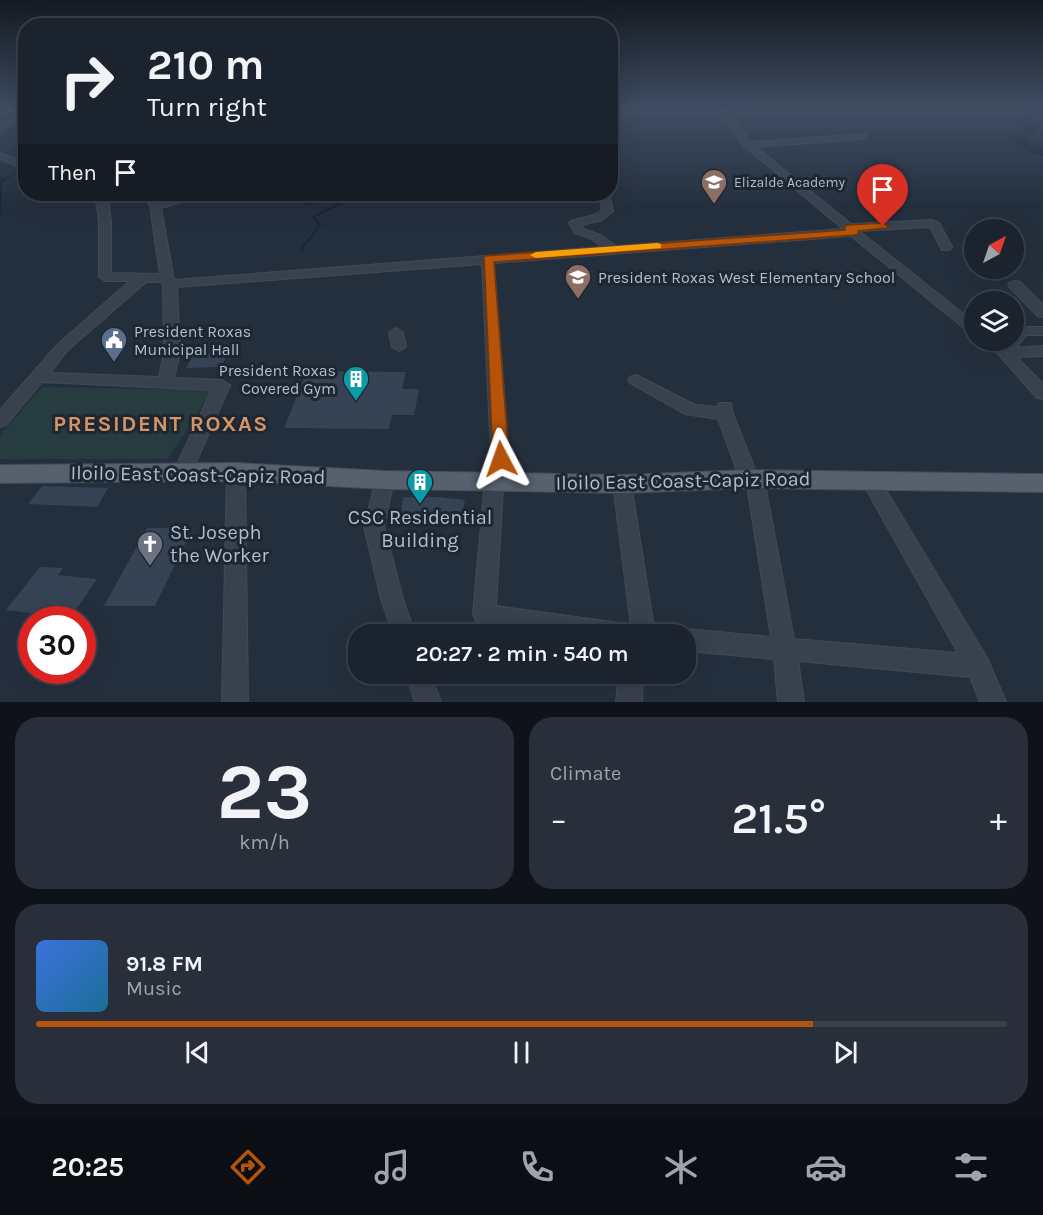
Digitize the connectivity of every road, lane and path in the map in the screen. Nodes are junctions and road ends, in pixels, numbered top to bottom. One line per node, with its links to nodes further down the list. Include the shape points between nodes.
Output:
1 (746, 142): 3 (street)
2 (798, 142): 3 (street)
3 (749, 146): 11 (street)
4 (0, 156): 5 (street)
5 (18, 164)
6 (101, 201): 15 (street, via 105,277)
7 (152, 201): 10 (street)
8 (172, 201): 10 (street)
9 (605, 201): 13 (street, via 608,211 598,218 575,223 579,231)
10 (155, 206): 16 (street)
11 (851, 230): 12 (street, via 932,224); 13 (street); 19 (street)
12 (945, 248)
13 (612, 249): 14 (street)
14 (488, 259): 16 (street); 36 (street)
15 (142, 277): 16 (street); 25 (street, via 63,347)
16 (168, 281): 27 (street, via 172,352)
17 (1015, 285): 18 (street)
18 (1043, 313)
19 (964, 321)
20 (1024, 331): 21 (street)
21 (1043, 332)
22 (1024, 349): 24 (street)
23 (1000, 351): 28 (street)
24 (1043, 351)
25 (38, 376): 27 (street); 29 (street)
26 (636, 380): 33 (street, via 691,410 725,411)
27 (165, 384): 30 (street, via 222,385)
28 (1043, 394)
29 (0, 421)
30 (183, 471): 31 (main road, Iloilo East Coast-Capiz Road); 32 (main road, Iloilo East Coast-Capiz Road)
31 (236, 472): 34 (main road, Iloilo East Coast-Capiz Road); 47 (street)
32 (0, 474)
33 (752, 479): 35 (main road, Iloilo East Coast-Capiz Road); 38 (main road, Iloilo East Coast-Capiz Road); 43 (street)
34 (385, 480): 36 (main road, Iloilo East Coast-Capiz Road); 39 (street, via 374,526)
35 (870, 480): 37 (main road, Iloilo East Coast-Capiz Road); 44 (street)
36 (498, 481): 38 (main road, Iloilo East Coast-Capiz Road); 40 (street, via 484,614)
37 (1043, 483)
38 (622, 484): 41 (street)
39 (401, 624)
40 (552, 624)
41 (643, 624)
42 (696, 641): 43 (street)
43 (784, 647): 44 (street); 50 (street)
44 (978, 666): 51 (street)
45 (422, 684): 48 (street)
46 (630, 684): 49 (street)
47 (236, 702)
48 (428, 702)
49 (629, 702)
50 (791, 702)
51 (993, 702)

